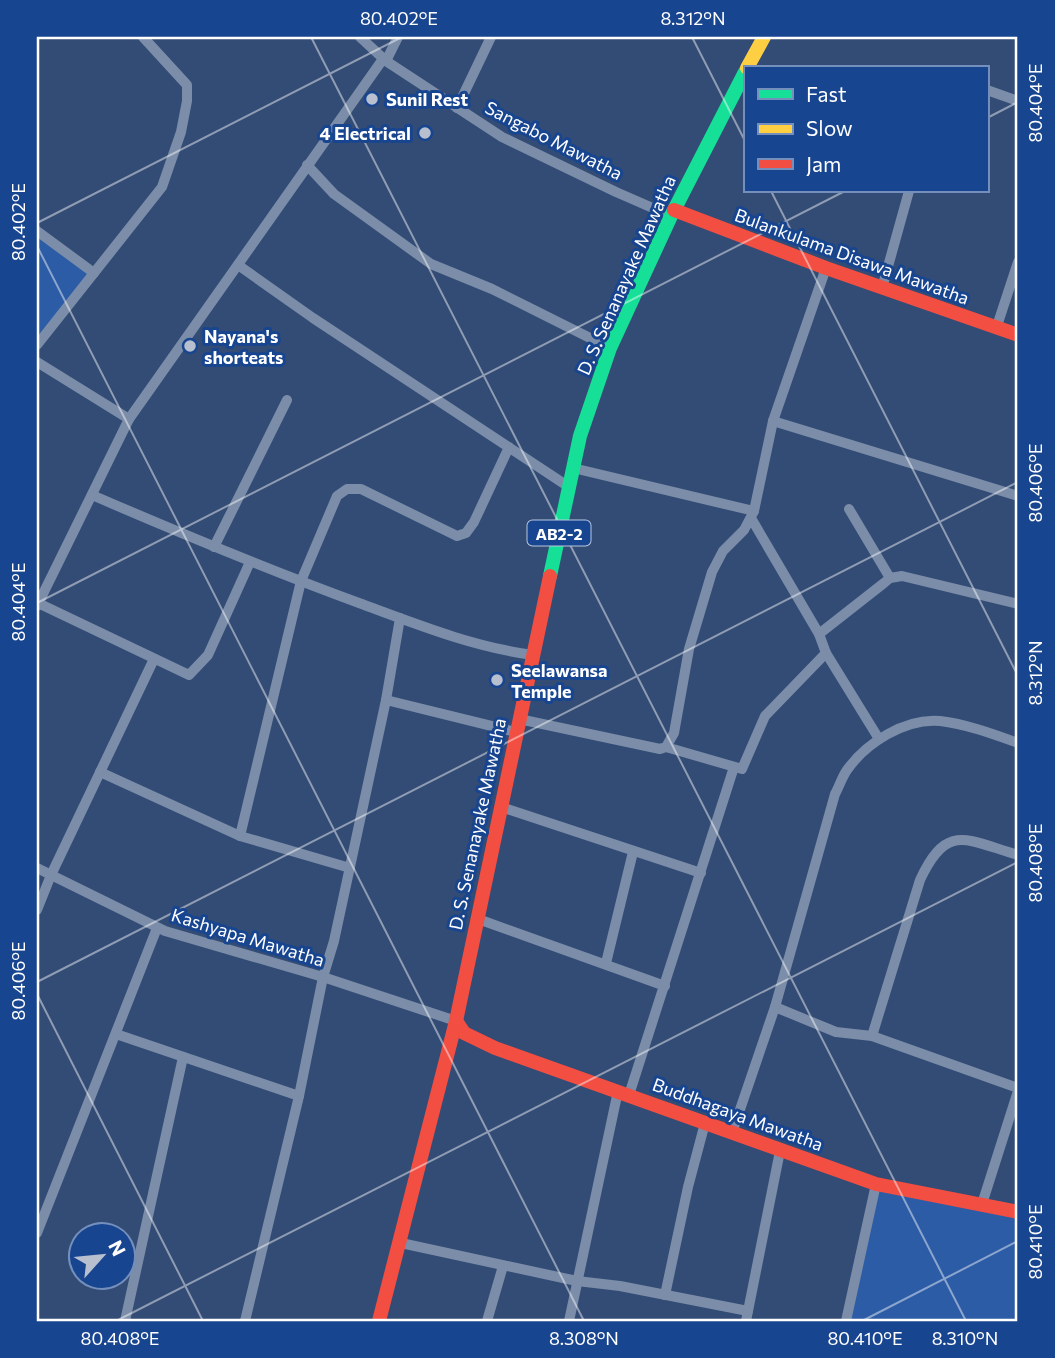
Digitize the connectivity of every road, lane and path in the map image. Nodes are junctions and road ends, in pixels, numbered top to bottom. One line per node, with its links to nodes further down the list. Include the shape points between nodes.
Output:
1 (143, 37): 19 (street, via 187,85 181,132 162,187)
2 (360, 37): 6 (street, Sangabo Mawatha)
3 (398, 37): 6 (street)
4 (491, 37): 11 (street)
5 (764, 37): 7 (main road, D. S. Senanayake Mawatha / AB2-2)
6 (385, 60): 11 (street, Sangabo Mawatha); 12 (street)
7 (748, 66)
8 (744, 74): 14 (main road, D. S. Senanayake Mawatha / AB2-2)
9 (988, 90): 10 (street)
10 (1018, 101)
11 (457, 108): 14 (street, Sangabo Mawatha, via 502,137 616,192)
12 (307, 165): 17 (street); 24 (street, via 334,194 430,264 492,289)
13 (909, 192): 20 (street)
14 (672, 213): 18 (main road, Bulankulama Disawa Mawatha); 24 (main road, D. S. Senanayake Mawatha / AB2-2)
15 (37, 231): 19 (street)
16 (1018, 262): 21 (street)
17 (238, 265): 27 (street); 29 (street)
18 (826, 268): 20 (main road, Bulankulama Disawa Mawatha); 28 (street)
19 (94, 273): 23 (street)
20 (882, 288): 21 (main road, Bulankulama Disawa Mawatha)
21 (996, 329): 22 (main road, Bulankulama Disawa Mawatha)
22 (1018, 335)
23 (37, 345)
24 (610, 348): 30 (main road, D. S. Senanayake Mawatha / AB2-2)
25 (37, 362): 27 (street)
26 (287, 400): 36 (street)
27 (130, 419): 33 (street)
28 (773, 421): 32 (street); 35 (street)
29 (509, 447): 31 (street); 39 (street, via 474,522 467,533 457,536 361,489 347,489 337,496)
30 (573, 468): 31 (main road, D. S. Senanayake Mawatha / AB2-2); 35 (street)
31 (569, 487): 45 (main road, D. S. Senanayake Mawatha / AB2-2)
32 (1018, 493)
33 (92, 495): 36 (street); 41 (street)
34 (849, 509): 38 (street)
35 (752, 514): 43 (street); 51 (street, via 712,572 689,649 674,733)
36 (214, 547): 37 (street)
37 (250, 562): 39 (street); 46 (street, via 208,655 189,675)
38 (890, 578): 40 (street, via 920,579); 43 (street)
39 (301, 581): 42 (street); 55 (street)
40 (1018, 604)
41 (38, 605): 46 (street)
42 (400, 618): 45 (street, via 500,650); 47 (street)
43 (819, 634): 44 (street)
44 (826, 653): 49 (street); 52 (street, via 765,716 742,769)
45 (533, 655): 48 (main road, D. S. Senanayake Mawatha / AB2-2)
46 (155, 659): 53 (street)
47 (387, 700): 48 (street); 59 (street)
48 (517, 726): 51 (street); 54 (main road, D. S. Senanayake Mawatha / AB2-2)
49 (879, 739): 50 (street, via 908,725 940,721); 68 (street, via 848,770 835,794)
50 (1018, 743)
51 (666, 747): 52 (street)
52 (734, 767): 60 (street)
53 (100, 772): 55 (street); 61 (street)
54 (501, 807): 56 (street); 63 (main road, D. S. Senanayake Mawatha / AB2-2)
55 (240, 836): 59 (street)
56 (633, 852): 60 (street); 65 (street)
57 (1018, 855): 71 (street, via 962,840 951,840 939,848 920,880)
58 (37, 868): 61 (street, Kashyapa Mawatha)
59 (350, 869): 66 (street)
60 (701, 873): 67 (street)
61 (51, 875): 62 (street); 64 (street, Kashyapa Mawatha)
62 (37, 910)
63 (478, 919): 65 (street); 69 (main road, D. S. Senanayake Mawatha / AB2-2)
64 (157, 928): 66 (street, Kashyapa Mawatha); 70 (street)
65 (606, 963): 67 (street)
66 (323, 977): 69 (street, Kashyapa Mawatha); 75 (street)
67 (665, 986): 74 (street)
68 (775, 1007): 71 (street, via 836,1032); 77 (street)
69 (456, 1021): 74 (main road, Buddhagaya Mawatha, via 474,1038); 83 (main road, D. S. Senanayake Mawatha)
70 (116, 1034): 72 (street); 82 (street)
71 (872, 1036): 73 (street)
72 (183, 1057): 75 (street); 88 (street)
73 (1018, 1090): 80 (street)
74 (623, 1093): 76 (main road, Buddhagaya Mawatha); 85 (street)
75 (299, 1096): 89 (street)
76 (705, 1123): 77 (main road, Buddhagaya Mawatha); 86 (street)
77 (733, 1133): 78 (main road, Buddhagaya Mawatha)
78 (780, 1151): 79 (main road, Buddhagaya Mawatha); 87 (street)
79 (876, 1184): 80 (main road, Buddhagaya Mawatha); 93 (street)
80 (982, 1205): 81 (main road, Buddhagaya Mawatha)
81 (1018, 1212)
82 (37, 1233)
83 (401, 1243): 84 (street); 90 (main road, D. S. Senanayake Mawatha)
84 (503, 1266): 85 (street); 91 (street)
85 (577, 1281): 86 (street); 92 (street)
86 (665, 1295): 87 (street)
87 (747, 1316)
88 (125, 1321)
89 (245, 1321)
90 (379, 1321)
91 (487, 1321)
92 (569, 1321)
93 (846, 1321)

